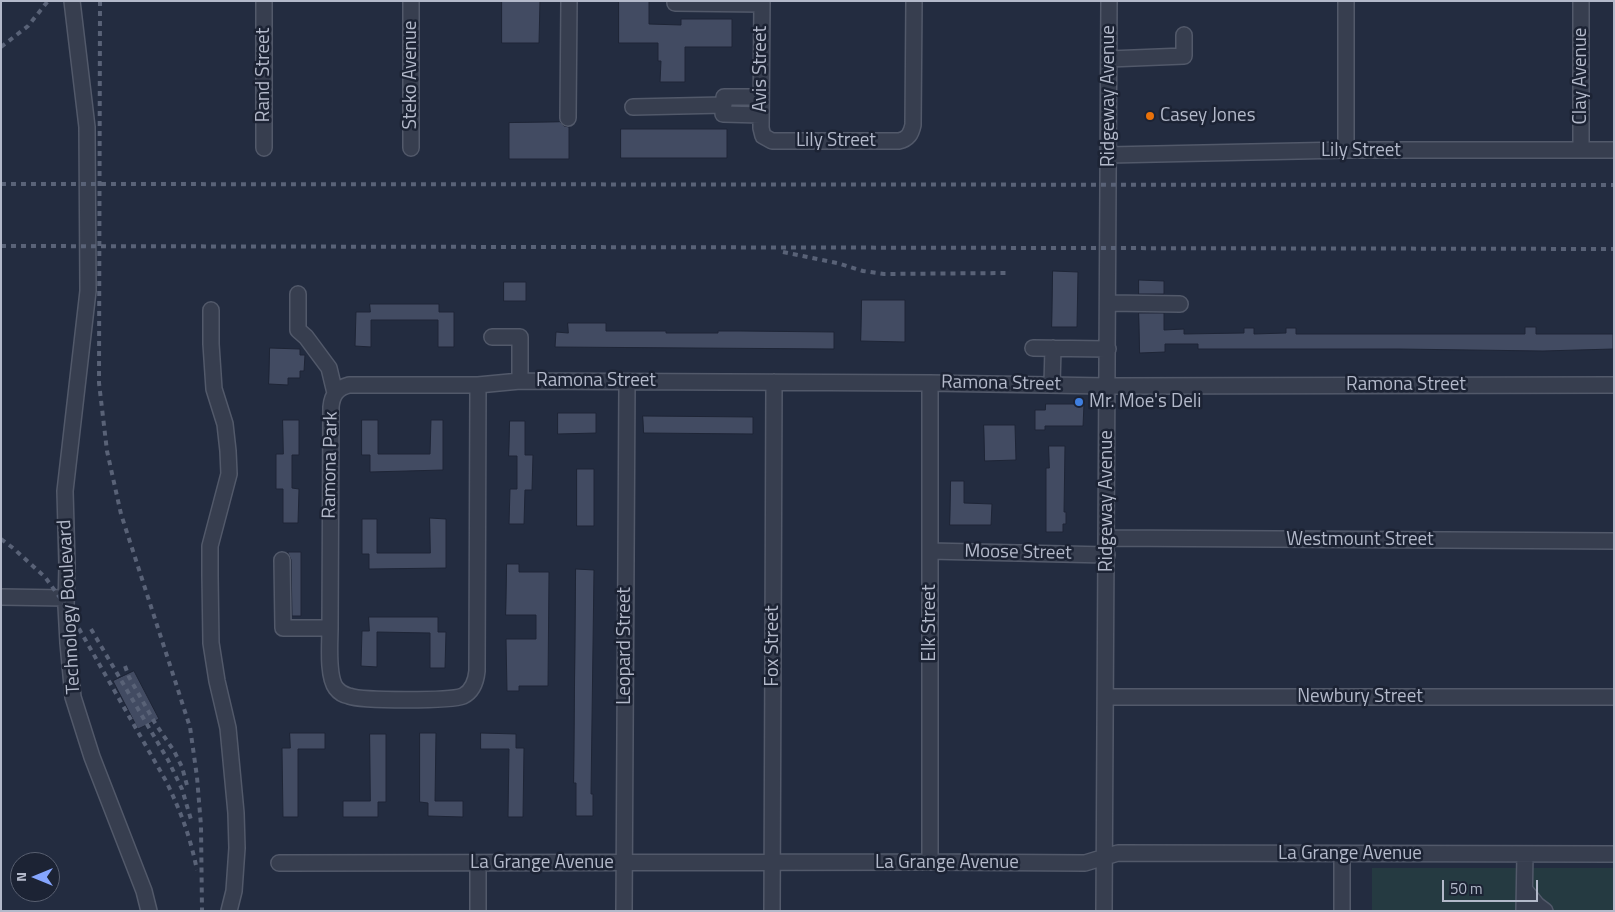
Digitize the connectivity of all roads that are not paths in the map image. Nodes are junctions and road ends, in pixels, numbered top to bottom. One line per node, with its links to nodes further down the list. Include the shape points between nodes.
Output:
1 (72, 1): 48 (street, Technology Boulevard, via 87,127 88,290 65,491)
2 (264, 1): 19 (street, Rand Street)
3 (411, 1): 20 (street, Steko Avenue)
4 (569, 1): 17 (street)
5 (914, 1): 18 (street, Lily Street, via 913,125 908,137 899,141 772,141)
6 (1109, 1): 12 (street, Ridgeway Avenue)
7 (1346, 1): 21 (street)
8 (1581, 1): 22 (street, Clay Avenue)
9 (674, 3): 10 (street)
10 (762, 3): 13 (street, Avis Street)
11 (1184, 35): 12 (street, via 1184,56)
12 (1109, 59): 24 (street, Ridgeway Avenue)
13 (761, 97): 14 (street, via 724,97); 16 (street, Avis Street)
14 (724, 105): 15 (street); 16 (street, via 724,114)
15 (634, 107)
16 (761, 115): 18 (street, Avis Street)
17 (568, 118)
18 (763, 136)
19 (264, 148)
20 (411, 148)
21 (1346, 150): 22 (street, Lily Street); 24 (street, Lily Street)
22 (1581, 150): 23 (street, Lily Street)
23 (1614, 150)
24 (1109, 155): 26 (street, Ridgeway Avenue)
25 (298, 294): 41 (street, via 298,330 329,368)
26 (1108, 303): 27 (street); 32 (street, Ridgeway Avenue)
27 (1180, 304)
28 (211, 310): 63 (street, via 214,389 225,424 229,474 210,546 210,576 211,643 228,728 236,813 237,848)
29 (492, 337): 33 (street, via 520,337)
30 (1033, 348): 31 (street)
31 (1053, 348): 32 (street); 38 (street)
32 (1108, 349): 40 (street, Ridgeway Avenue)
33 (520, 381): 34 (street, Ramona Street); 37 (street, Ramona Street)
34 (627, 382): 35 (street, Ramona Street); 60 (street, Leopard Street)
35 (774, 382): 36 (street, Ramona Street); 56 (street, Fox Street)
36 (930, 383): 38 (street, Ramona Street); 44 (street, Elk Street)
37 (478, 384): 41 (street, Ramona Park, via 349,385); 49 (street, Ramona Park, via 477,671 473,686 463,696 448,699 350,697 334,684)
38 (1052, 385): 40 (street, Ramona Street)
39 (1614, 385): 40 (street, Ramona Street)
40 (1107, 386): 42 (street, Ridgeway Avenue)
41 (335, 393): 49 (street, Ramona Park, via 331,407)
42 (1107, 538): 43 (street, Westmount Street); 45 (street, Ridgeway Avenue)
43 (1614, 541)
44 (930, 551): 45 (street, Moose Street); 57 (street, Elk Street)
45 (1107, 554): 50 (street, Ridgeway Avenue)
46 (282, 560): 49 (street, via 283,628)
47 (1, 596): 48 (street)
48 (66, 598): 62 (street, Technology Boulevard, via 73,697)
49 (330, 628)
50 (1106, 697): 51 (street, Newbury Street); 55 (street, Ridgeway Avenue)
51 (1614, 697)
52 (1342, 854): 53 (street, La Grange Avenue); 55 (street, La Grange Avenue, via 1118,853); 68 (street)
53 (1525, 854): 54 (street, La Grange Avenue); 61 (street)
54 (1614, 854)
55 (1104, 857): 57 (street, La Grange Avenue, via 1085,863); 67 (street, Ridgeway Avenue)
56 (772, 862): 57 (street, La Grange Avenue); 60 (street, La Grange Avenue); 66 (street, Fox Street)
57 (930, 862)
58 (279, 863): 59 (street, La Grange Avenue)
59 (478, 863): 60 (street, La Grange Avenue); 64 (street)
60 (624, 863): 65 (street, Leopard Street)
61 (1525, 890): 69 (street); 70 (street)
62 (149, 911)
63 (230, 911)
64 (478, 911)
65 (624, 911)
66 (772, 911)
67 (1104, 911)
68 (1342, 911)
69 (1524, 911)
70 (1545, 911)

